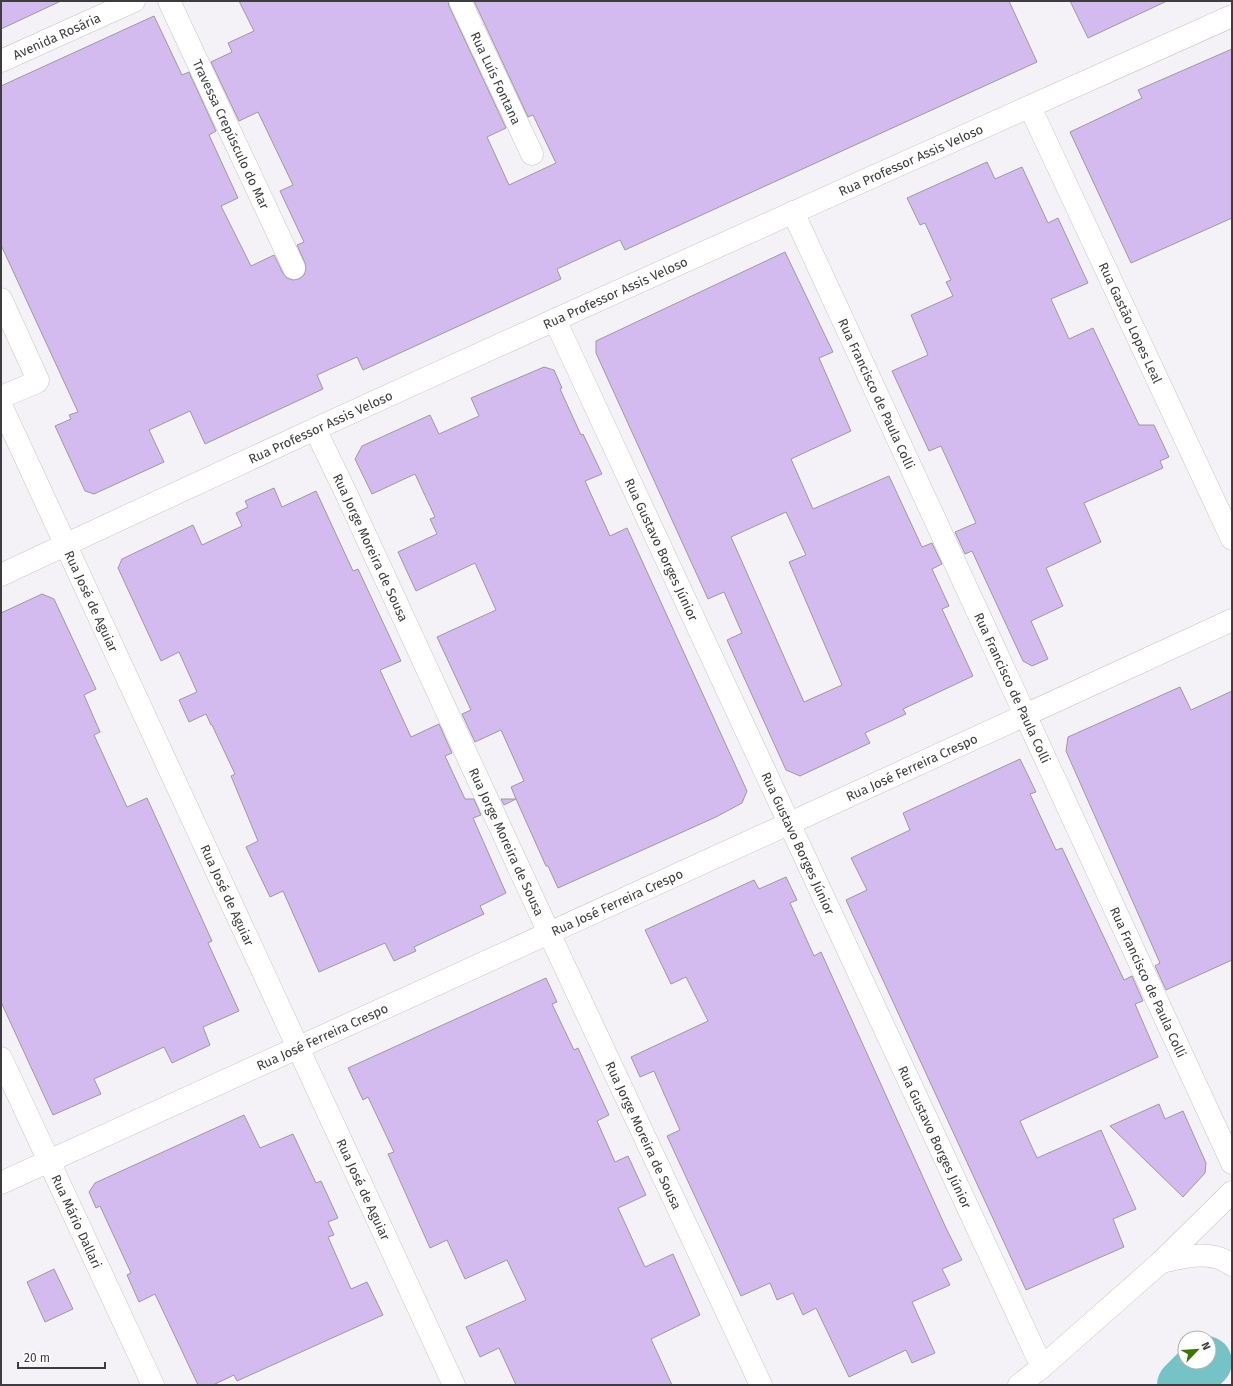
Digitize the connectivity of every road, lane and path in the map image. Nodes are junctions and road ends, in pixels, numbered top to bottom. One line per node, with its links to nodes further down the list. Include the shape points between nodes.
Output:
1 (134, 1): 5 (street, Avenida Rosária)
2 (169, 1): 9 (street, Travessa Crepúsculo do Mar)
3 (460, 1): 7 (street, Rua Luís Fontana)
4 (1232, 16): 6 (street, Rua Professor Assis Veloso)
5 (1, 61)
6 (1030, 107): 8 (street, Rua Professor Assis Veloso); 15 (street, Rua Gastão Lopes Leal)
7 (532, 154)
8 (793, 212): 11 (street, Rua Professor Assis Veloso); 19 (street, Rua Francisco de Paula Colli)
9 (294, 268)
10 (1, 299): 12 (street, via 38,382)
11 (555, 320): 14 (street, Rua Professor Assis Veloso); 20 (street, Rua Gustavo Borges Júnior)
12 (1, 397)
13 (1, 405): 16 (street, Rua José de Aguiar)
14 (315, 429): 16 (street, Rua Professor Assis Veloso); 21 (street, Rua Jorge Moreira de Sousa)
15 (1232, 539)
16 (66, 544): 17 (street, Rua Professor Assis Veloso); 22 (street, Rua José de Aguiar)
17 (1, 575)
18 (1232, 620): 19 (street, Rua José Ferreira Crespo)
19 (1025, 716): 20 (street, Rua José Ferreira Crespo); 25 (street, Rua Francisco de Paula Colli)
20 (788, 824): 21 (street, Rua José Ferreira Crespo); 30 (street, Rua Gustavo Borges Júnior)
21 (549, 933): 22 (street, Rua José Ferreira Crespo); 33 (street, Rua Jorge Moreira de Sousa)
22 (299, 1048): 24 (street, Rua José Ferreira Crespo); 32 (street, Rua José de Aguiar)
23 (1, 1058): 24 (street, Rua Mário Dallari)
24 (49, 1161): 26 (street, Rua José Ferreira Crespo); 31 (street, Rua Mário Dallari)
25 (1232, 1163)
26 (1, 1183)
27 (1232, 1192): 28 (street)
28 (1161, 1262): 29 (street, via 1211,1255); 30 (street)
29 (1231, 1264)
30 (1042, 1367): 34 (street)
31 (153, 1385)
32 (454, 1385)
33 (761, 1385)
34 (1019, 1385)

